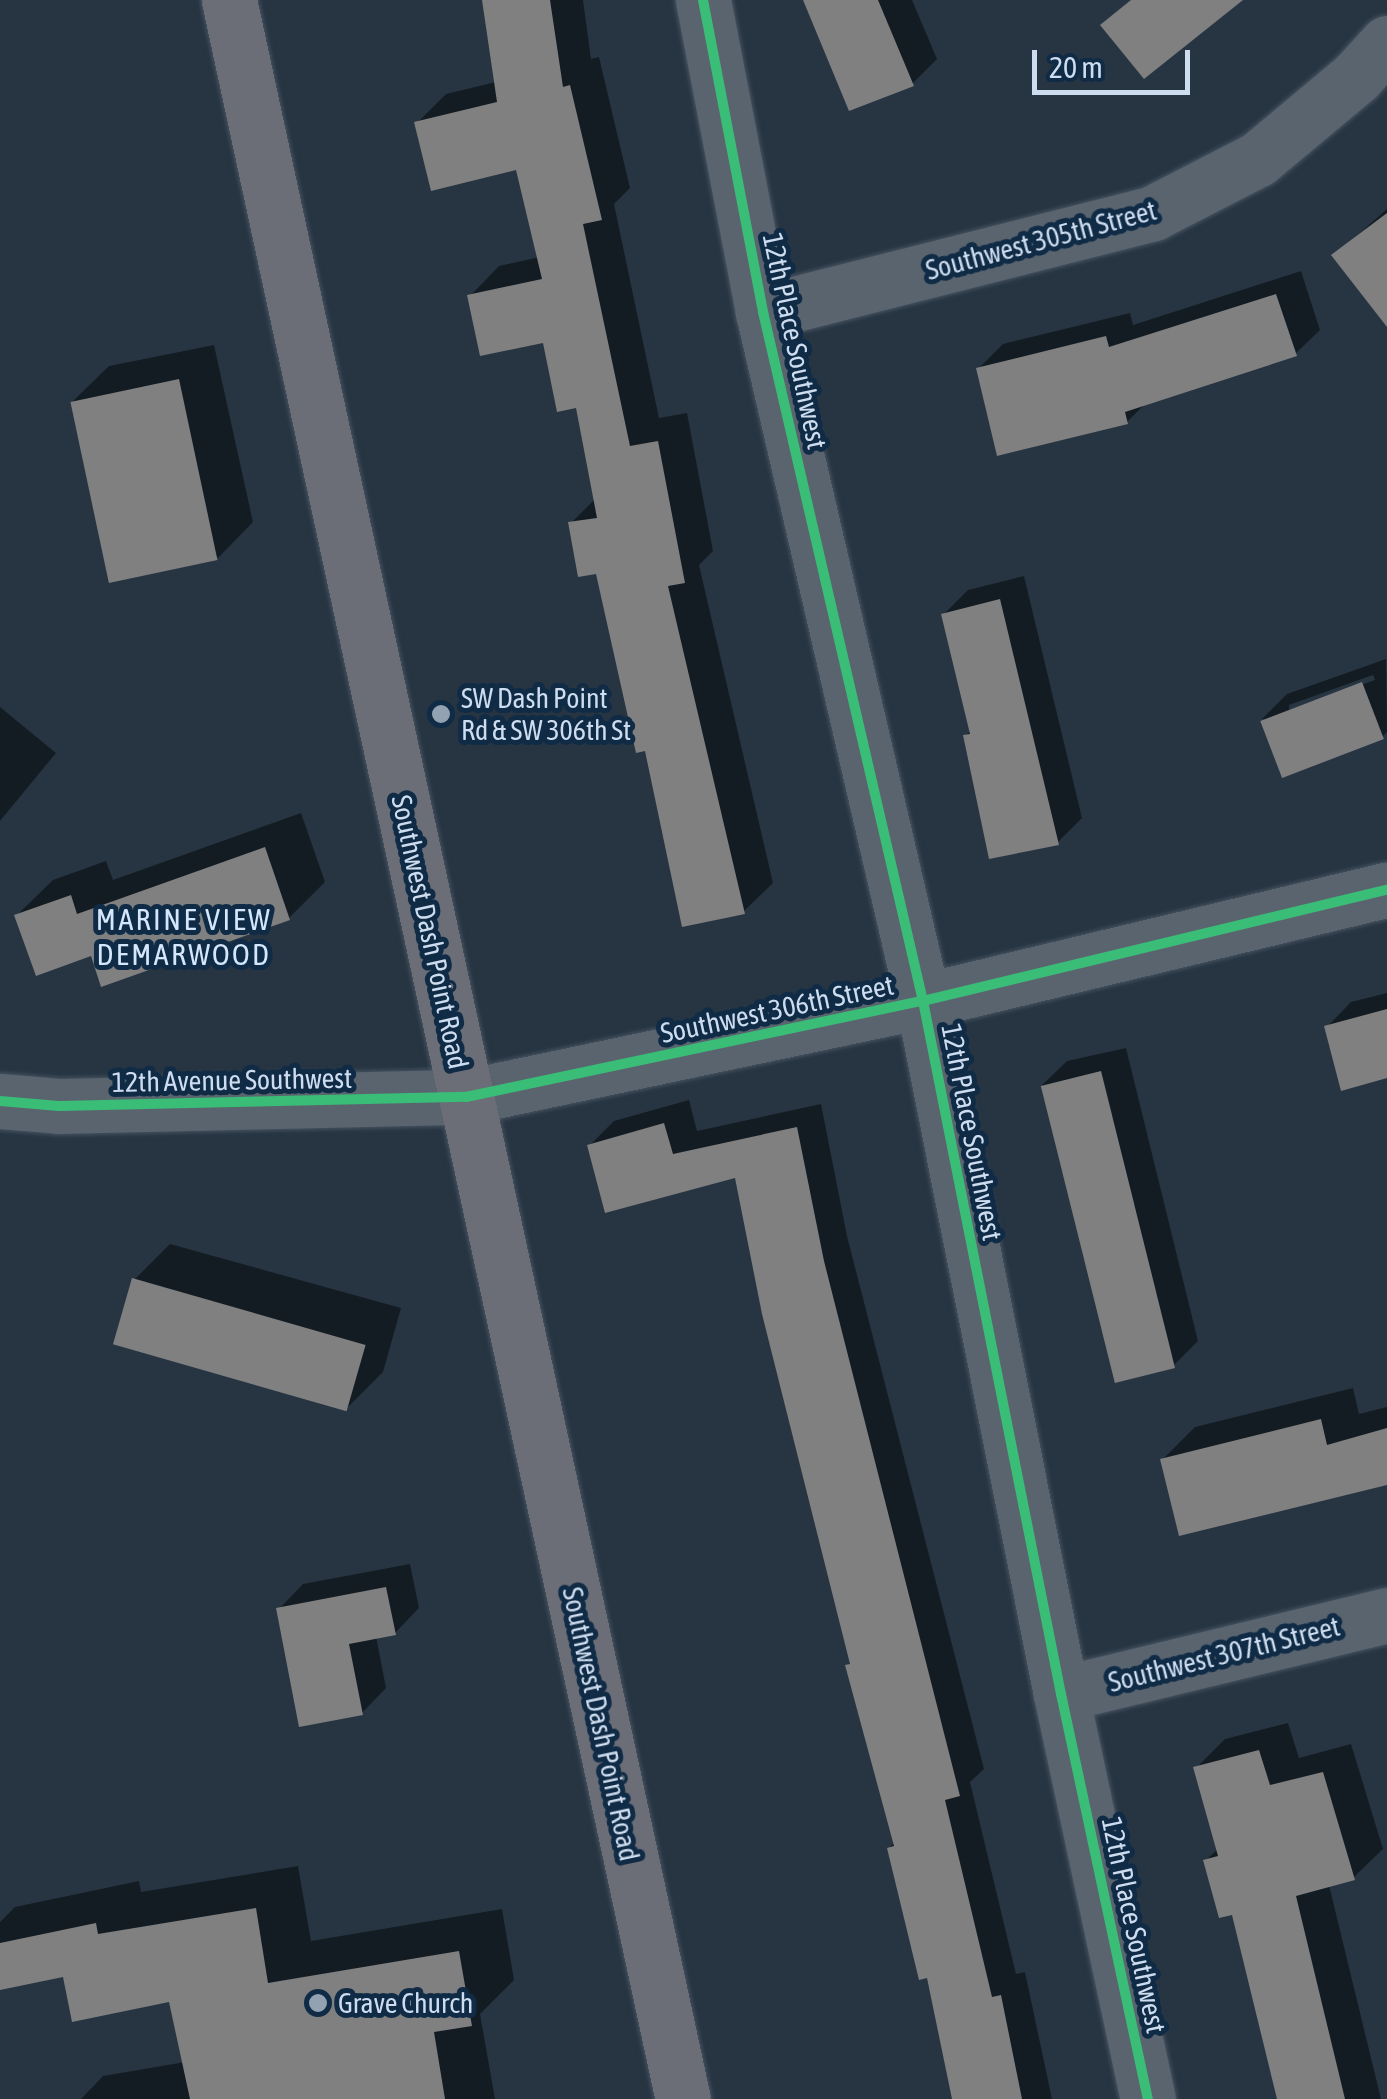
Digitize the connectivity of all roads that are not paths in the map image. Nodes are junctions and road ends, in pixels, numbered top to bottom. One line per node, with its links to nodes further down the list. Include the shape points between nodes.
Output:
1 (229, 0): 7 (main road, Southwest Dash Point Road)
2 (703, 0): 4 (street, 12th Place Southwest)
3 (1387, 43): 4 (street, Southwest 305th Street, via 1356,78 1258,159 1153,213)
4 (763, 312): 6 (street, 12th Place Southwest)
5 (1387, 890): 6 (street, Southwest 306th Street)
6 (923, 1001): 7 (street, Southwest 306th Street); 10 (street, 12th Place Southwest)
7 (466, 1096): 8 (street, 12th Avenue Southwest, via 117,1106); 11 (main road, Southwest Dash Point Road)
8 (0, 1101)
9 (1387, 1614): 10 (street, Southwest 307th Street)
10 (1060, 1694): 12 (street, 12th Place Southwest)
11 (682, 2099)
12 (1148, 2099)

